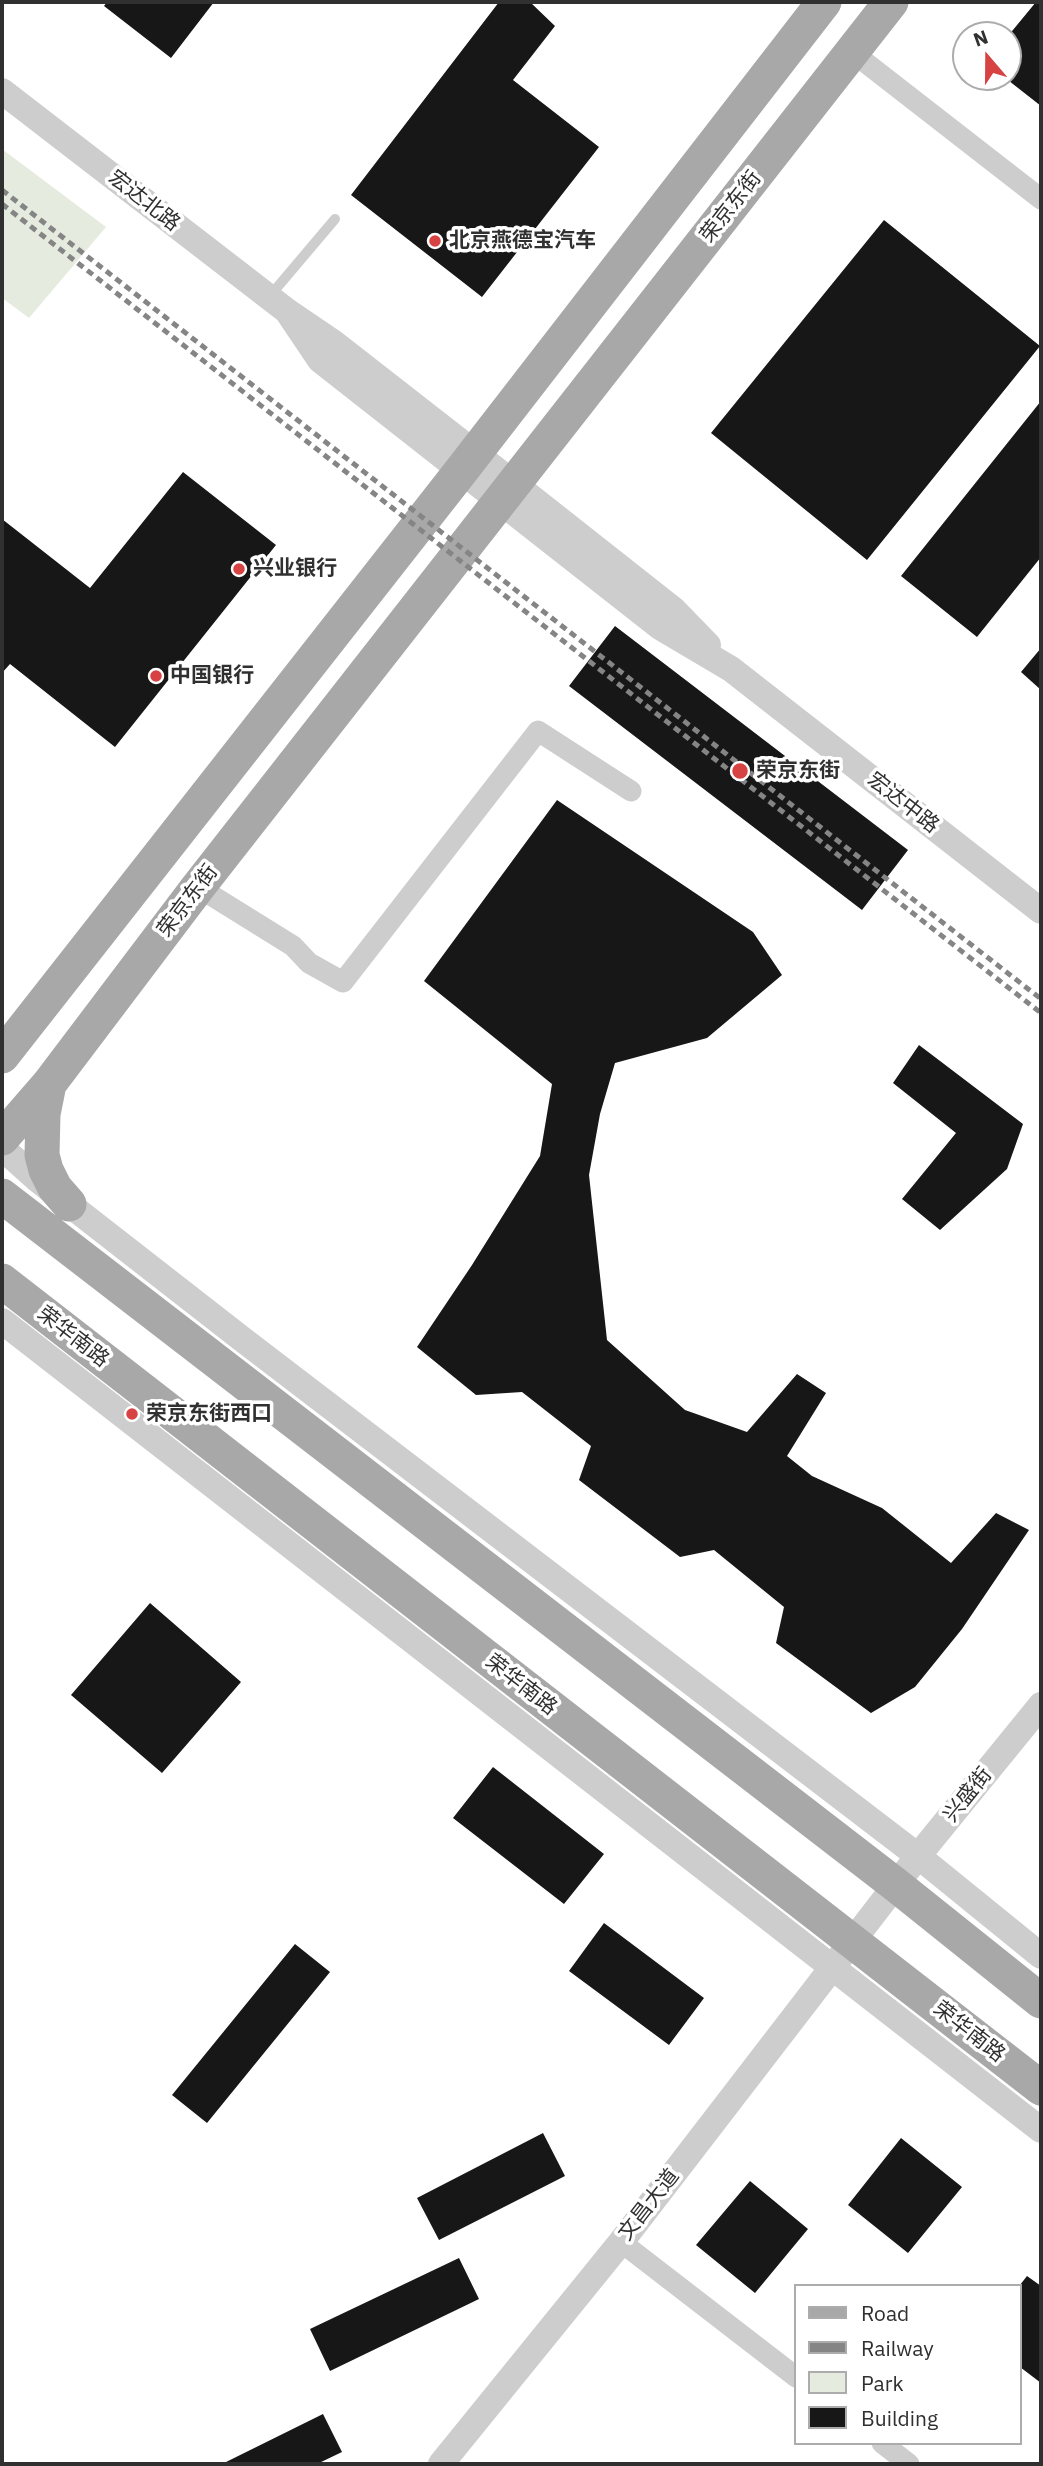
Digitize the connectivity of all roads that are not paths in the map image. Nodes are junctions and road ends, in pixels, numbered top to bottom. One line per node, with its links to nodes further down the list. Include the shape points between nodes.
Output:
1 (891, 2): 3 (main road, 荣京东街)
2 (811, 7): 8 (main road)
3 (852, 52): 5 (street); 9 (main road, 荣京东街)
4 (2, 91): 7 (street, 宏达北路)
5 (1041, 199)
6 (335, 219): 7 (lane)
7 (278, 304): 8 (street, 宏达北路, via 334,343)
8 (468, 462): 9 (street, 宏达北路); 13 (main road)
9 (508, 493): 11 (main road, 荣京东街); 12 (street, 宏达中路, via 660,627 731,670)
10 (631, 791): 11 (street, via 538,731 343,982)
11 (198, 887): 14 (main road, 荣京东街)
12 (1041, 911)
13 (5, 1048)
14 (49, 1084): 15 (main road, 荣京东街); 18 (main road, via 42,1155 55,1188)
15 (2, 1138)
16 (2, 1148): 18 (street)
17 (2, 1196): 22 (main road)
18 (69, 1204): 21 (street)
19 (2, 1281): 24 (main road, 荣华南路)
20 (2, 1321): 25 (street)
21 (242, 1339): 22 (street); 26 (street)
22 (284, 1416): 27 (main road)
23 (1041, 1705): 26 (street, 兴盛街)
24 (575, 1726): 25 (street); 28 (main road, 荣华南路)
25 (619, 1802): 28 (street)
26 (918, 1856): 27 (street, 兴盛街); 29 (street)
27 (896, 1885): 28 (street, 文昌大道); 30 (main road)
28 (842, 1954): 31 (main road, 荣华南路); 32 (street); 33 (street, 文昌大道)
29 (1041, 1956)
30 (1041, 2001)
31 (1041, 2088)
32 (1041, 2130)
33 (621, 2242): 34 (street); 36 (street, 文昌大道)
34 (794, 2375)
35 (885, 2445): 37 (street)
36 (442, 2464)
37 (909, 2464)

